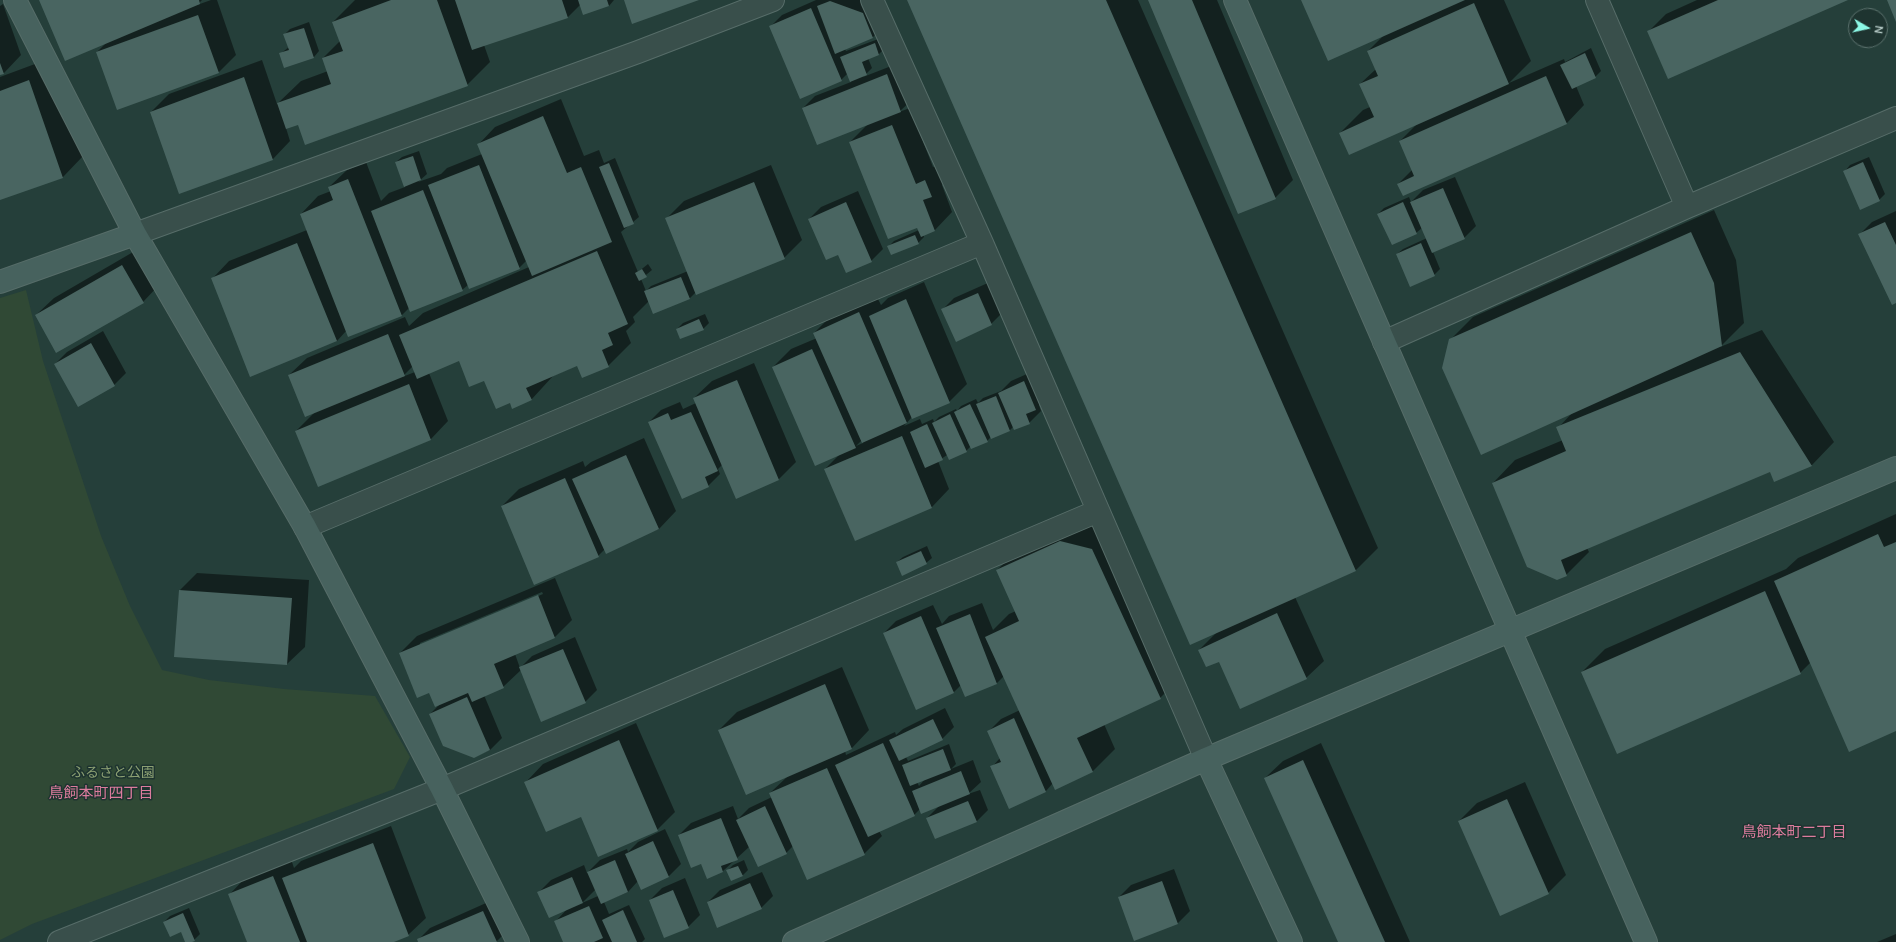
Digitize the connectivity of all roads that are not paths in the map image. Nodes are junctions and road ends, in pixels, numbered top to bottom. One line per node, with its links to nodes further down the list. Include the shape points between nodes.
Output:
1 (15, 0): 8 (street)
2 (773, 0): 8 (street, via 638,52)
3 (872, 0): 9 (street)
4 (1235, 0): 11 (street)
5 (1596, 0): 7 (street)
6 (1896, 118): 7 (street)
7 (1687, 207): 11 (street)
8 (135, 234): 10 (street); 14 (street)
9 (982, 243): 13 (street); 14 (street)
10 (0, 282)
11 (1384, 342): 15 (street)
12 (1896, 468): 15 (street)
13 (1098, 511): 16 (street); 17 (street)
14 (305, 527): 17 (street)
15 (1510, 630): 16 (street); 22 (street)
16 (1206, 759): 20 (street); 21 (street)
17 (442, 789): 18 (street); 19 (street)
18 (59, 942)
19 (518, 942)
20 (794, 942)
21 (1291, 942)
22 (1646, 942)

